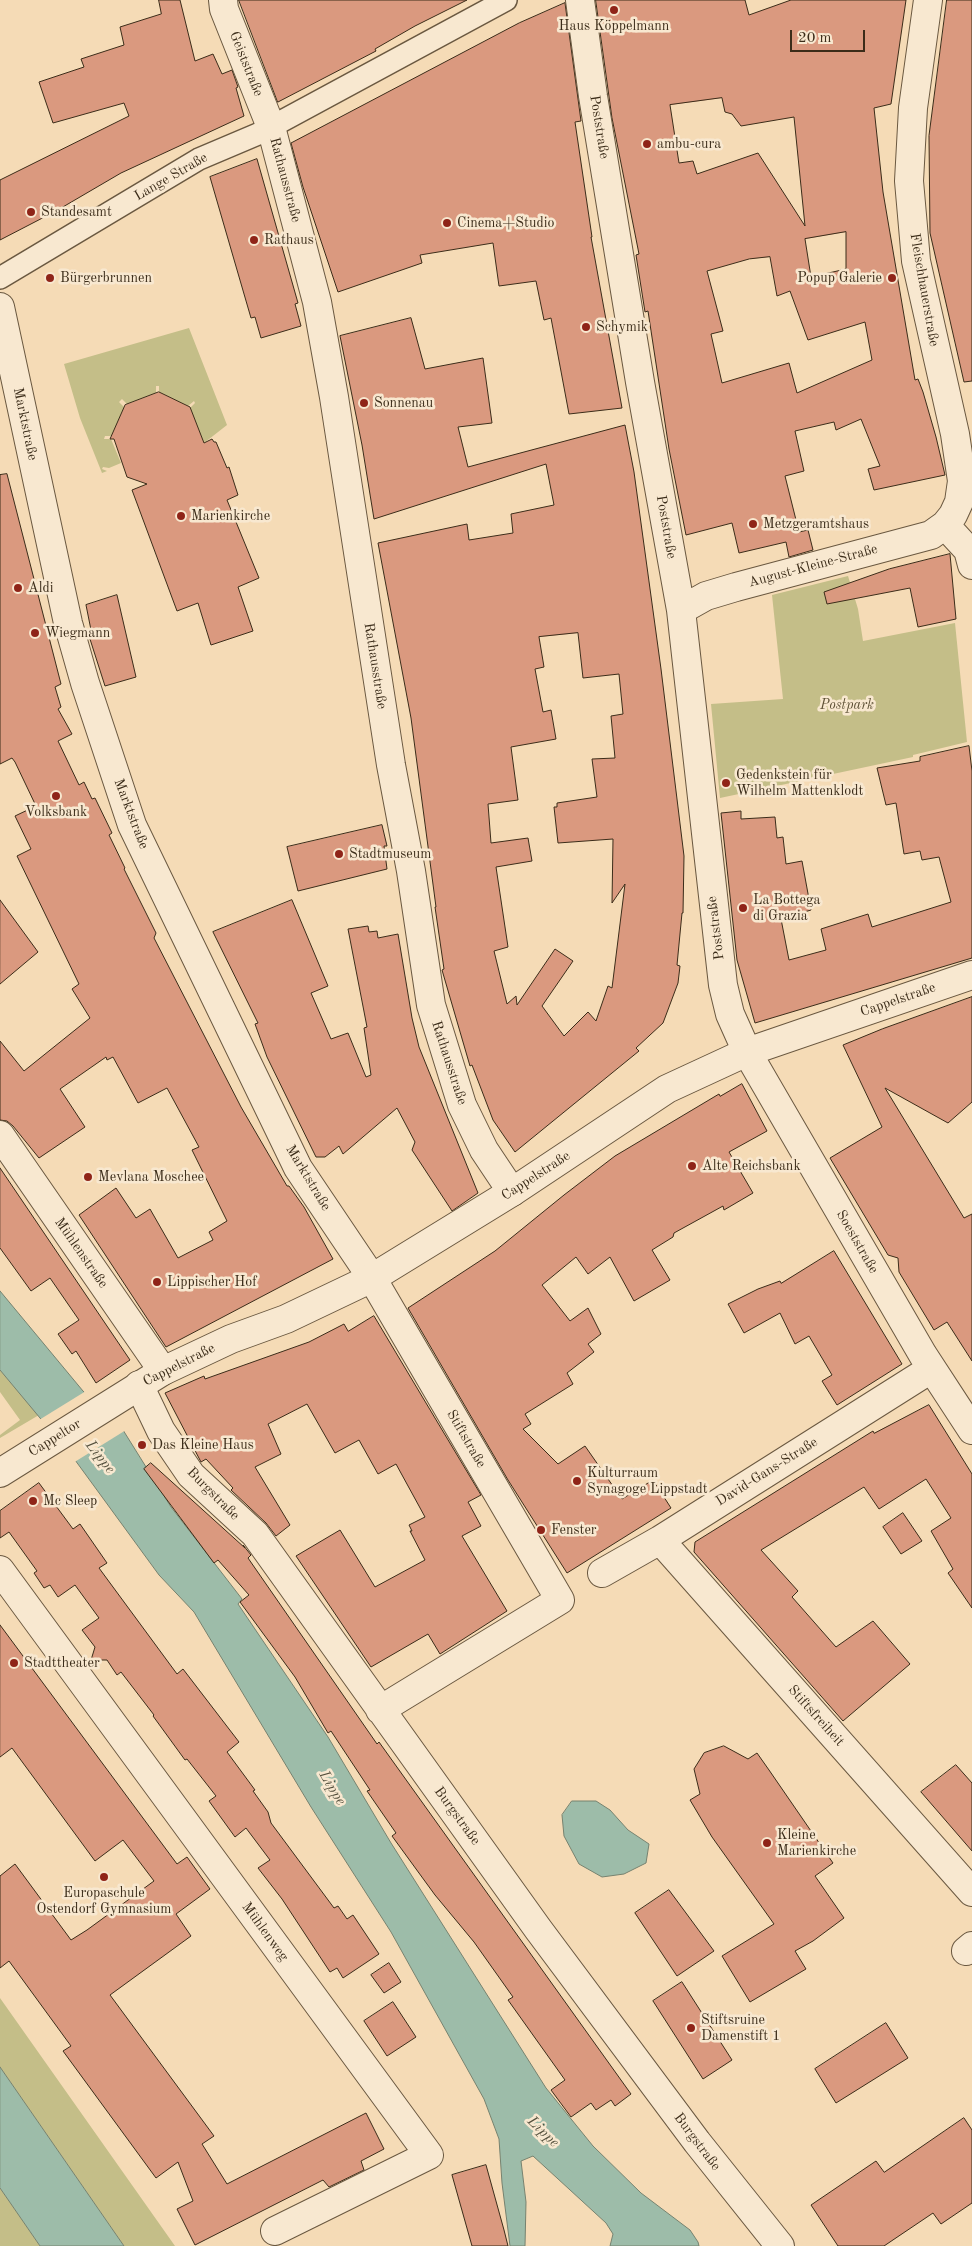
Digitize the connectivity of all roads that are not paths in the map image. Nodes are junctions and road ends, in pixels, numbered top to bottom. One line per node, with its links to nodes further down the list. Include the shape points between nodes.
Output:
1 (223, 0): 5 (street, Geiststraße)
2 (506, 0): 5 (street, Lange Straße)
3 (580, 0): 10 (street, Poststraße, via 638,372)
4 (928, 0): 8 (street, Fleischhauerstraße, via 913,108 909,181 916,260 955,434 962,481 959,502)
5 (271, 127): 6 (street, Lange Straße, via 199,159); 14 (street, Rathausstraße, via 319,312 431,1005 462,1106 484,1150)
6 (0, 278)
7 (0, 307): 15 (street, Marktstraße, via 68,623 132,825 298,1168)
8 (945, 526): 9 (street, via 968,550); 10 (street, August-Kleine-Straße, via 931,535 706,596)
9 (972, 565)
10 (681, 610): 12 (street, Poststraße, via 724,985 730,1014)
11 (972, 974): 12 (street, Cappelstraße)
12 (747, 1052): 14 (street, Cappelstraße, via 666,1089); 16 (street, Soeststraße)
13 (0, 1134): 17 (street, Mühlenstraße)
14 (512, 1192): 15 (street, Cappelstraße)
15 (372, 1278): 17 (street, Cappelstraße, via 286,1320 231,1339); 25 (street, Stiftstraße, via 560,1600)
16 (931, 1368): 20 (street, Soeststraße); 22 (street, David-Gans-Straße)
17 (163, 1371): 18 (street, Cappelstraße)
18 (139, 1385): 19 (street, Cappelstraße); 25 (street, Burgstraße, via 161,1431 192,1475 255,1534)
19 (111, 1403): 21 (street, Cappeltor)
20 (972, 1430)
21 (0, 1474)
22 (660, 1540): 24 (street, David-Gans-Straße); 26 (street, Stiftsfreiheit)
23 (0, 1570): 27 (street, Mühlenweg, via 429,2155)
24 (602, 1573)
25 (380, 1710): 28 (street, Burgstraße, via 667,2103)
26 (972, 1892)
27 (275, 2231)
28 (780, 2246)

